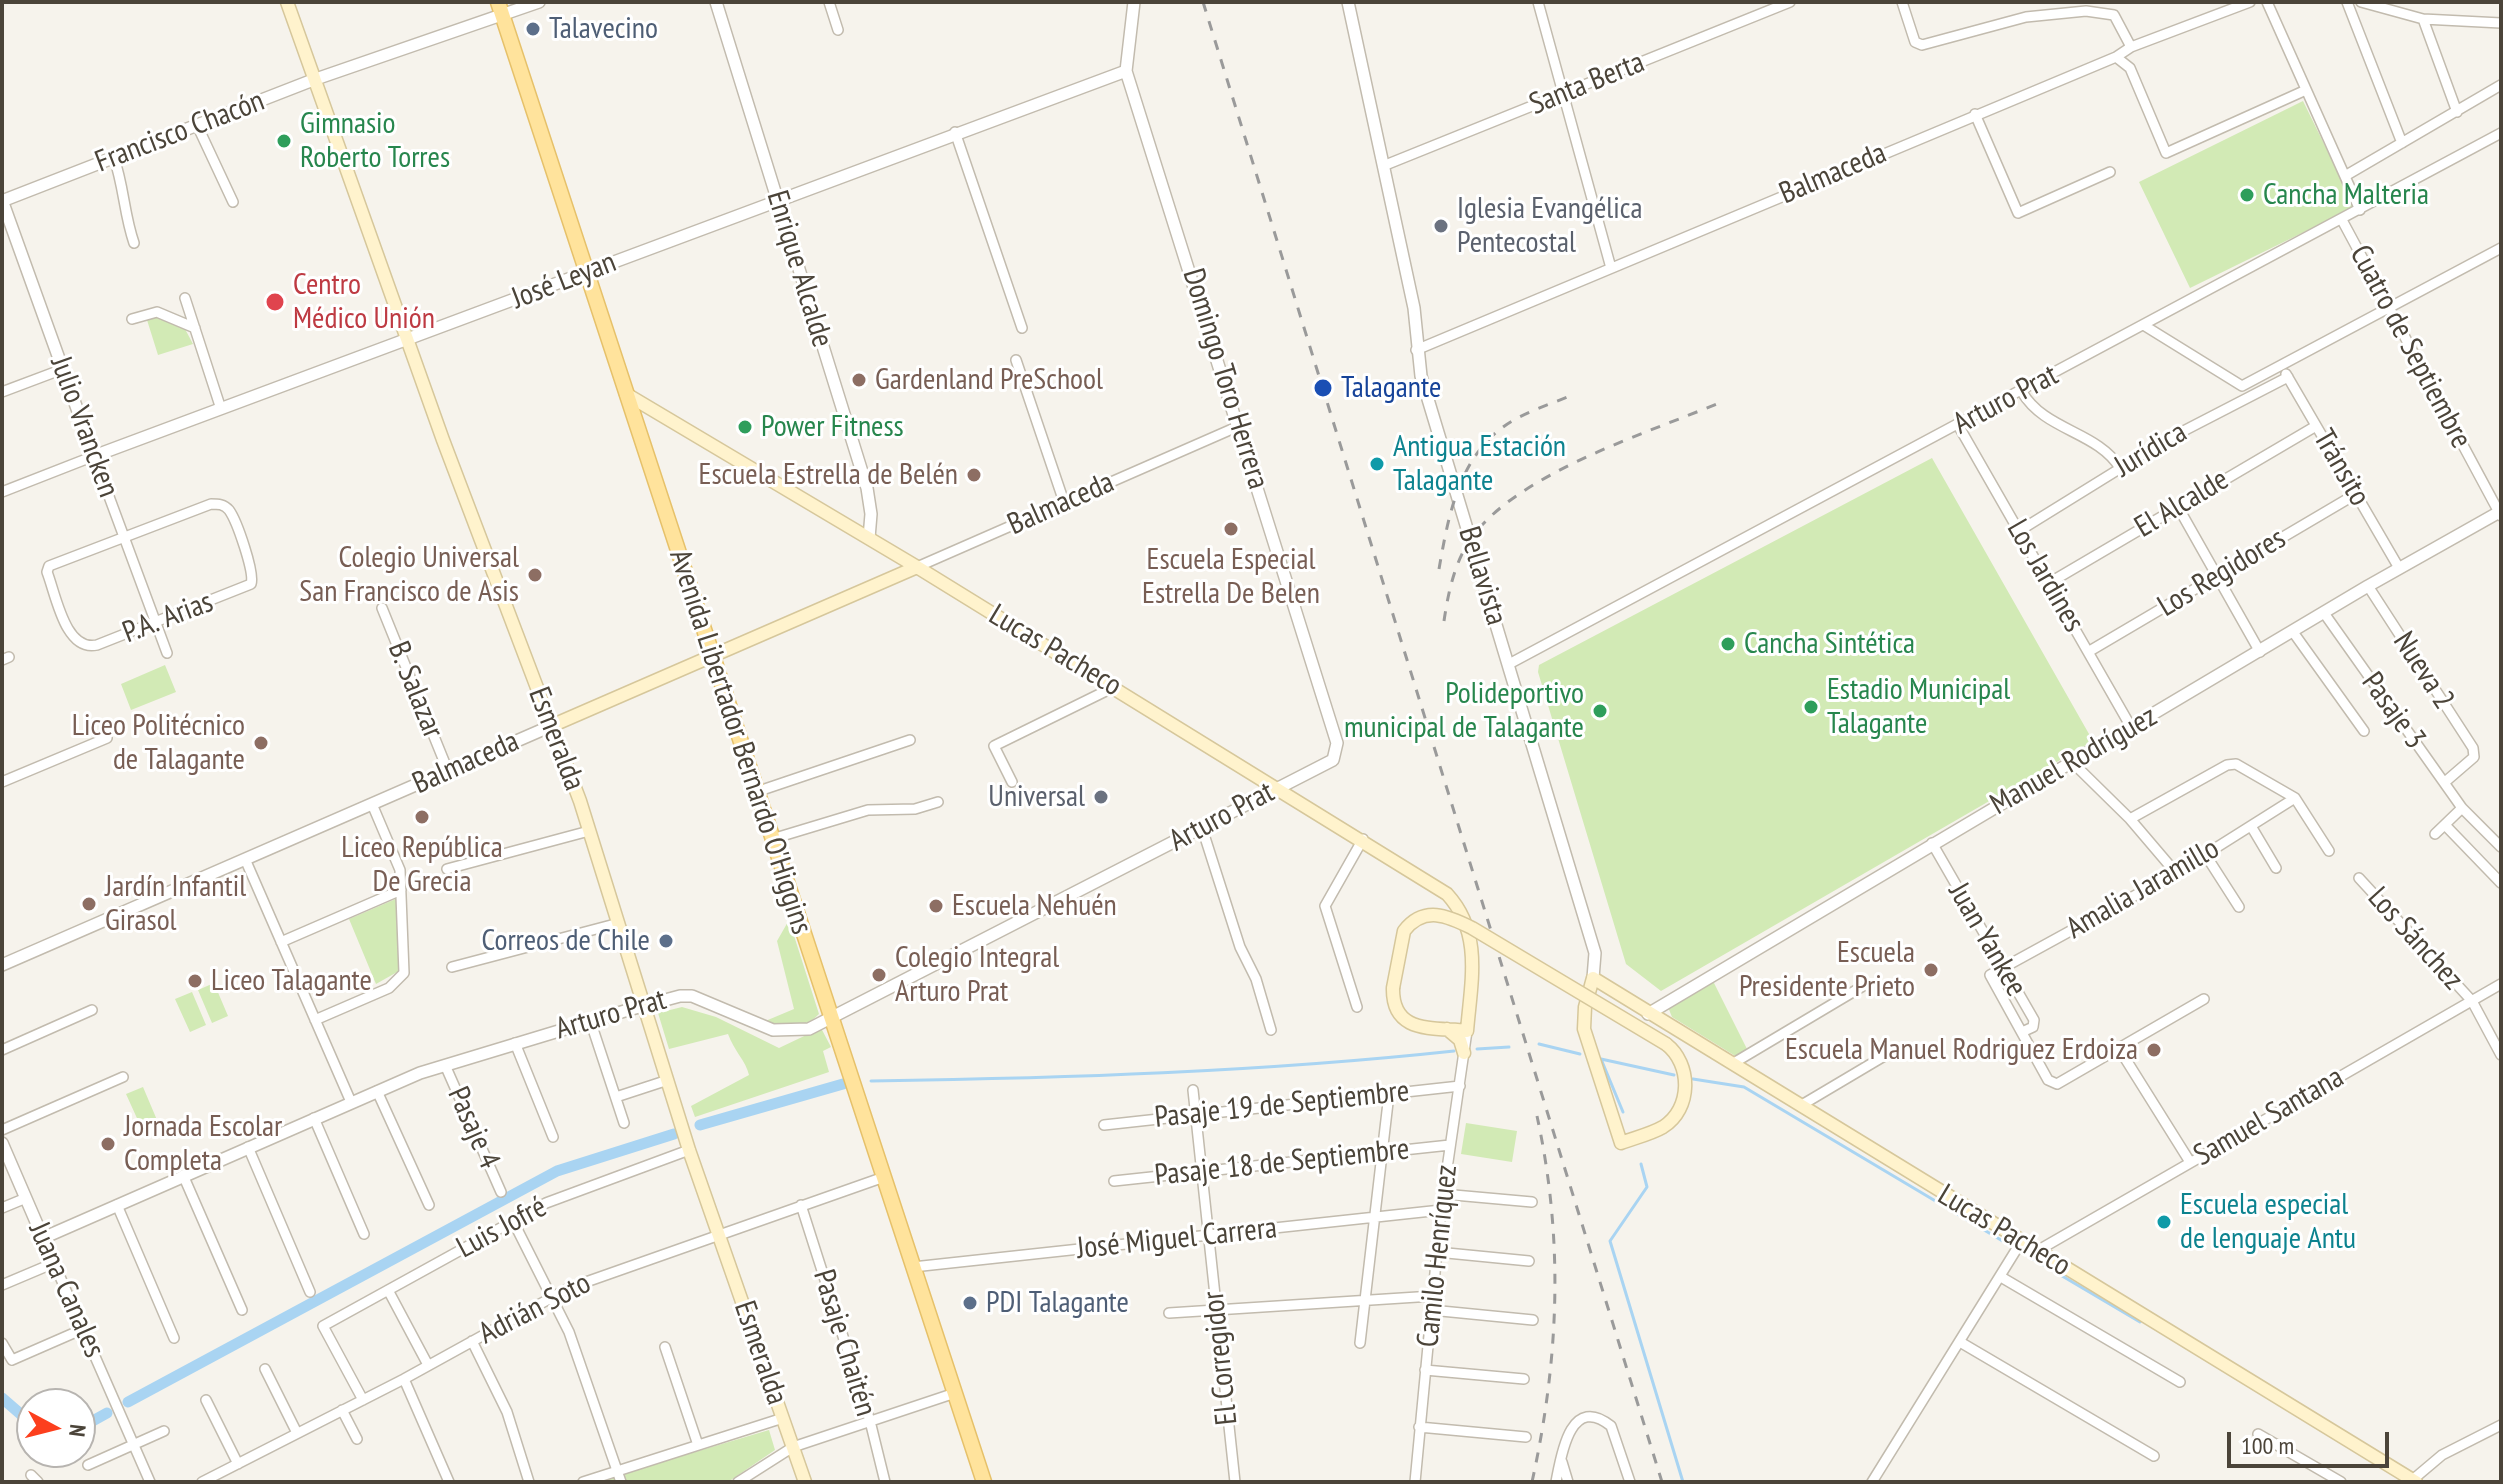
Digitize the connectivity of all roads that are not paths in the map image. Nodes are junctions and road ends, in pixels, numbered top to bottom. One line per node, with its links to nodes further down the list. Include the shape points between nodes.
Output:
1 (287, 2): 21 (main road, Esmeralda)
2 (539, 2): 14 (street, Francisco Chacón)
3 (716, 2): 36 (street, Enrique Alcalde)
4 (829, 2): 17 (street)
5 (1134, 2): 20 (street, Domingo Toro Herrera)
6 (1348, 2): 32 (street, Bellavista)
7 (1538, 2): 24 (street)
8 (1790, 2): 24 (street, Santa Berta)
9 (1902, 2): 18 (street, via 1915,42 1932,45 2026,17 2097,11 2114,15)
10 (2250, 2): 18 (street, Balmaceda)
11 (2267, 2): 23 (street)
12 (2347, 2): 30 (street)
13 (2361, 2): 15 (street)
14 (500, 9): 21 (street, Francisco Chacón); 43 (main road, Avenida Libertador Bernardo O'Higgins)
15 (2423, 19): 16 (street); 25 (street)
16 (2501, 23)
17 (838, 30)
18 (2131, 47): 19 (street, Balmaceda)
19 (2116, 57): 23 (street, via 2130,68 2166,153); 26 (street, Balmaceda)
20 (1126, 71): 28 (street, José Leyan); 60 (street, Domingo Toro Herrera)
21 (313, 80): 27 (street, Francisco Chacón); 50 (main road, Esmeralda)
22 (2501, 85): 25 (street)
23 (2306, 90): 34 (street)
24 (1563, 94): 32 (street, Santa Berta); 42 (street)
25 (2457, 112): 30 (street)
26 (1975, 114): 33 (street, via 2018,213); 42 (street, Balmaceda)
27 (197, 125): 31 (street, Francisco Chacón); 37 (street)
28 (955, 132): 36 (street, José Leyan); 49 (street)
29 (2501, 133): 38 (street, Arturo Prat)
30 (2402, 143): 34 (street)
31 (114, 158): 35 (street, Francisco Chacón); 40 (street)
32 (1383, 166): 51 (street, Bellavista, via 1414,308)
33 (2110, 172)
34 (2345, 176): 38 (street)
35 (2, 200): 53 (street, Julio Vrancken)
36 (778, 200): 43 (street, José Leyan); 71 (street, Enrique Alcalde, via 867,488)
37 (233, 202)
38 (2360, 210): 39 (street, Arturo Prat)
39 (2342, 220): 45 (street, Cuatro de Septiembre); 47 (street, Arturo Prat)
40 (134, 243)
41 (2501, 248): 45 (street)
42 (1611, 268): 51 (street, Balmaceda)
43 (586, 273): 50 (street, José Leyan); 57 (main road, Avenida Libertador Bernardo O'Higgins)
44 (185, 298): 48 (street)
45 (2387, 309): 54 (street); 68 (street, Cuatro de Septiembre)
46 (132, 319): 48 (street, via 157,312)
47 (2145, 326): 54 (street, via 2242,386); 56 (street, Arturo Prat)
48 (195, 328): 58 (street)
49 (1022, 328)
50 (408, 340): 58 (street, José Leyan); 87 (main road, Esmeralda)
51 (1416, 350): 85 (street, Bellavista)
52 (1016, 360): 66 (street)
53 (63, 369): 55 (street); 62 (street, Julio Vrancken)
54 (2285, 372): 61 (street, Tránsito); 63 (street, Jurídica)
55 (2, 392)
56 (2022, 392): 59 (street, Arturo Prat); 63 (street, via 2036,412 2106,450)
57 (626, 394): 71 (main road, Lucas Pacheco); 84 (main road, Avenida Libertador Bernardo O'Higgins)
58 (221, 409): 62 (street, José Leyan)
59 (1958, 425): 69 (street, Los Jardines); 85 (street, Arturo Prat)
60 (1239, 426): 66 (street, Balmaceda); 92 (street, Domingo Toro Herrera)
61 (2316, 426): 65 (street, Tránsito); 67 (street, El Alcalde)
62 (94, 456): 64 (street, José Leyan); 70 (street, Julio Vrancken)
63 (2120, 468): 69 (street, Jurídica)
64 (2, 492)
65 (2356, 494): 73 (street, Tránsito); 74 (street, Los Regidores)
66 (1064, 502): 72 (street, Balmaceda)
67 (2178, 507): 74 (street); 75 (street, El Alcalde)
68 (2500, 513): 73 (street, Manuel Rodríguez)
69 (2019, 531): 75 (street, Los Jardines)
70 (124, 536): 79 (street, Julio Vrancken); 79 (street, P.A. Arias, via 48,568 69,631 81,645 97,645); 79 (street, P.A. Arias, via 211,504 222,505 253,572 245,588)
71 (869, 538): 72 (main road, Lucas Pacheco)
72 (917, 567): 84 (main road, Balmaceda); 86 (main road, Lucas Pacheco)
73 (2399, 568): 76 (street, Manuel Rodríguez)
74 (2217, 575): 81 (street, Los Regidores); 82 (street)
75 (2049, 583): 81 (street, Los Jardines)
76 (2368, 586): 78 (street, Manuel Rodríguez); 97 (street, Nueva 2, via 2473,748 2474,757)
77 (382, 608): 94 (street, B. Salazar)
78 (2324, 613): 80 (street, Manuel Rodríguez); 97 (street, Pasaje 3)
79 (156, 622): 83 (street, Julio Vrancken)
80 (2293, 632): 82 (street, Manuel Rodríguez); 89 (street)
81 (2088, 652): 88 (street, Los Jardines)
82 (2260, 652): 88 (street, Manuel Rodríguez)
83 (167, 653)
84 (711, 657): 87 (main road, Balmaceda); 99 (main road, Avenida Libertador Bernardo O'Higgins)
85 (1509, 664): 131 (street, Bellavista, via 1595,953)
86 (1114, 687): 96 (street, via 994,746); 98 (main road, Lucas Pacheco)
87 (551, 726): 94 (street, Balmaceda); 108 (main road, Esmeralda)
88 (2131, 727): 93 (street, Manuel Rodríguez)
89 (2364, 731)
90 (107, 738): 95 (street)
91 (910, 740): 99 (street)
92 (1337, 754): 98 (street, Arturo Prat)
93 (2072, 762): 104 (street); 113 (street, Manuel Rodríguez)
94 (448, 771): 102 (street, Balmaceda)
95 (2, 782)
96 (1012, 782)
97 (2445, 782): 103 (street, Pasaje 3)
98 (1278, 788): 107 (street, Arturo Prat); 112 (main road, Lucas Pacheco)
99 (756, 792): 111 (main road, Avenida Libertador Bernardo O'Higgins)
100 (2295, 798): 104 (street, via 2232,764); 106 (street, Amalia Jaramillo); 116 (street)
101 (938, 802): 111 (street, via 915,809 868,810)
102 (372, 804): 118 (street, Balmaceda); 124 (street, via 397,856)
103 (2462, 808): 105 (street); 110 (street, Pasaje 3)
104 (2130, 819): 121 (street)
105 (2445, 825): 109 (street); 115 (street)
106 (2251, 826): 117 (street, Amalia Jaramillo); 119 (street)
107 (1202, 828): 143 (street, Arturo Prat); 145 (street)
108 (589, 831): 120 (street); 126 (main road, Esmeralda)
109 (2435, 834)
110 (2485, 835): 114 (street, Pasaje 3); 115 (street)
111 (772, 839): 143 (main road, Avenida Libertador Bernardo O'Higgins)
112 (1363, 839): 137 (street, via 1325,906); 139 (main road, Lucas Pacheco, via 1424,877 1460,910 1473,948)
113 (1932, 843): 130 (street, Juan Yankee); 140 (street, Manuel Rodríguez)
114 (2501, 847)
115 (2471, 850): 123 (street)
116 (2329, 851)
117 (2205, 854): 121 (street, Amalia Jaramillo); 125 (street)
118 (245, 859): 127 (street); 128 (street, Balmaceda)
119 (2276, 868)
120 (447, 869)
121 (2176, 873): 130 (street, Amalia Jaramillo)
122 (2359, 878): 135 (street, Los Sánchez)
123 (2501, 883)
124 (401, 890): 127 (street); 141 (street, via 402,977 389,988)
125 (2239, 907)
126 (619, 923): 129 (street); 136 (main road, Esmeralda)
127 (281, 942): 141 (street)
128 (2, 965)
129 (452, 967)
130 (2002, 970): 147 (street, Amalia Jaramillo, via 1990,975); 147 (street, Juan Yankee, via 2035,1022)
131 (1593, 978): 140 (main road, Lucas Pacheco); 144 (main road, Bellavista, bridge, via 1585,1007 1584,1029 1621,1143 1663,1127 1680,1108 1683,1067 1666,1044 1472,928 1440,914 1422,916 1404,931 1393,1003 1402,1019)
132 (2501, 984): 135 (street, Samuel Santana)
133 (1863, 986): 154 (street)
134 (2204, 999): 149 (street)
135 (2472, 1001): 153 (street, Los Sánchez); 176 (street, Samuel Santana)
136 (644, 1005): 142 (street, Arturo Prat); 143 (street, Arturo Prat, via 692,996 787,1032); 157 (main road, Esmeralda)
137 (1357, 1007)
138 (92, 1010): 150 (street)
139 (1469, 1010): 144 (main road); 146 (main road, Lucas Pacheco)
140 (1648, 1014): 154 (main road, Lucas Pacheco)
141 (315, 1020): 163 (street)
142 (590, 1020): 148 (street, Arturo Prat); 162 (street)
143 (832, 1020): 179 (main road, Avenida Libertador Bernardo O'Higgins)
144 (1447, 1029): 146 (main road); 152 (main road, via 1460,1040)
145 (1271, 1030)
146 (1467, 1031): 152 (street, Camilo Henríquez)
147 (2022, 1032): 149 (street, via 2048,1080 2060,1084)
148 (515, 1043): 155 (street, Arturo Prat); 170 (street)
149 (2118, 1047): 176 (street)
150 (2, 1050)
151 (1891, 1052): 164 (street)
152 (1464, 1053): 158 (street, Camilo Henríquez)
153 (2501, 1055)
154 (1732, 1064): 164 (main road, Lucas Pacheco)
155 (445, 1065): 160 (street, Arturo Prat); 181 (street, Pasaje 4)
156 (123, 1077): 169 (street)
157 (668, 1080): 162 (street); 174 (main road, Esmeralda)
158 (1460, 1086): 161 (street, Pasaje 19 de Septiembre); 172 (street, Camilo Henríquez)
159 (1193, 1090): 165 (street, El Corregidor)
160 (377, 1091): 163 (street, Arturo Prat); 186 (street)
161 (1389, 1094): 165 (street, Pasaje 19 de Septiembre); 175 (street)
162 (616, 1097): 167 (street)
163 (351, 1102): 166 (street, Arturo Prat)
164 (1800, 1106): 196 (main road, Lucas Pacheco)
165 (1195, 1115): 168 (street, Pasaje 19 de Septiembre); 177 (street, El Corregidor)
166 (314, 1118): 173 (street, Arturo Prat); 192 (street)
167 (624, 1123)
168 (1104, 1125)
169 (2, 1130)
170 (553, 1137)
171 (2, 1143): 183 (street, Juana Canales)
172 (1450, 1145): 175 (street, Pasaje 18 de Septiembre); 182 (street, Camilo Henríquez)
173 (248, 1147): 178 (street, Arturo Prat); 205 (street)
174 (689, 1150): 191 (street, Luis Jofré, via 573,1192); 193 (main road, Esmeralda)
175 (1382, 1152): 177 (street, Pasaje 18 de Septiembre); 190 (street)
176 (2190, 1162): 197 (street, Samuel Santana)
177 (1201, 1172): 180 (street, Pasaje 18 de Septiembre); 194 (street, El Corregidor)
178 (183, 1175): 185 (street, Arturo Prat); 209 (street)
179 (884, 1177): 187 (street, Adrián Soto); 201 (main road, Avenida Libertador Bernardo O'Higgins)
180 (1114, 1181)
181 (501, 1192)
182 (1443, 1194): 184 (street); 189 (street, Camilo Henríquez)
183 (26, 1198): 188 (street); 195 (street, Juana Canales)
184 (1532, 1202)
185 (117, 1205): 195 (street, Arturo Prat); 215 (street)
186 (429, 1205)
187 (801, 1205): 193 (street, Adrián Soto); 232 (street, Pasaje Chaitén)
188 (2, 1208)
189 (1441, 1210): 190 (street, José Miguel Carrera); 198 (street, Camilo Henríquez)
190 (1375, 1217): 194 (street, José Miguel Carrera); 208 (street)
191 (513, 1221): 204 (street, Luis Jofré); 207 (street)
192 (364, 1234)
193 (719, 1234): 207 (street, Adrián Soto); 231 (main road, Esmeralda)
194 (1208, 1235): 201 (street, José Miguel Carrera); 210 (street, El Corregidor)
195 (43, 1238): 200 (street, Juana Canales)
196 (2021, 1242): 197 (main road, Lucas Pacheco); 202 (street)
197 (2037, 1251): 249 (main road, Lucas Pacheco)
198 (1437, 1252): 199 (street); 206 (street, Camilo Henríquez)
199 (1529, 1261)
200 (54, 1263): 203 (street); 214 (street, Juana Canales)
201 (913, 1267): 227 (main road, Avenida Libertador Bernardo O'Higgins)
202 (2001, 1277): 217 (street); 226 (street)
203 (2, 1285)
204 (388, 1290): 221 (street); 229 (street, Luis Jofré, via 323,1326)
205 (310, 1292)
206 (1433, 1296): 208 (street); 211 (street, Camilo Henríquez)
207 (552, 1297): 216 (street, Adrián Soto); 247 (street, via 577,1350)
208 (1365, 1300): 210 (street); 219 (street)
209 (242, 1310)
210 (1216, 1310): 212 (street); 259 (street, El Corregidor)
211 (1431, 1310): 213 (street); 223 (street, Camilo Henríquez)
212 (1169, 1313)
213 (1533, 1320)
214 (83, 1329): 218 (street, via 12,1360); 240 (street, Juana Canales)
215 (174, 1338)
216 (472, 1341): 221 (street, Adrián Soto); 252 (street, via 504,1405)
217 (1960, 1342): 243 (street); 264 (street)
218 (2, 1343)
219 (1360, 1343)
220 (665, 1347): 241 (street)
221 (428, 1365): 224 (street, Adrián Soto)
222 (265, 1369): 236 (street)
223 (1425, 1370): 225 (street); 234 (street, Camilo Henríquez)
224 (404, 1379): 229 (street, Adrián Soto); 248 (street)
225 (1524, 1379)
226 (2180, 1382)
227 (955, 1393): 232 (street); 258 (main road, Avenida Libertador Bernardo O'Higgins)
228 (206, 1400): 246 (street)
229 (363, 1400): 230 (street, Adrián Soto)
230 (342, 1410): 236 (street, Adrián Soto); 239 (street)
231 (783, 1418): 241 (street); 242 (main road, Esmeralda)
232 (870, 1421): 242 (street); 257 (street, Pasaje Chaitén)
233 (2501, 1425): 249 (street, via 2442,1455)
234 (1419, 1427): 238 (street); 260 (street, Camilo Henríquez)
235 (164, 1431): 240 (street)
236 (297, 1433): 246 (street, Adrián Soto)
237 (2258, 1434): 265 (street)
238 (1526, 1437)
239 (357, 1439)
240 (133, 1444): 245 (street); 250 (street, Juana Canales)
241 (698, 1445): 247 (street)
242 (793, 1447): 255 (street); 256 (main road, Esmeralda)
243 (2154, 1456)
244 (1560, 1458): 261 (street); 262 (street); 263 (street, via 1565,1436 1577,1423 1602,1420 1615,1435)
245 (96, 1461)
246 (238, 1464): 251 (street, Adrián Soto)
247 (617, 1471): 253 (street); 254 (street)
248 (444, 1481)
249 (2413, 1481)
250 (150, 1482)
251 (202, 1482)
252 (529, 1482)
253 (583, 1482)
254 (621, 1482)
255 (738, 1482)
256 (805, 1482)
257 (885, 1482)
258 (984, 1482)
259 (1235, 1482)
260 (1415, 1482)
261 (1556, 1482)
262 (1568, 1482)
263 (1630, 1482)
264 (1872, 1482)
265 (2341, 1482)

